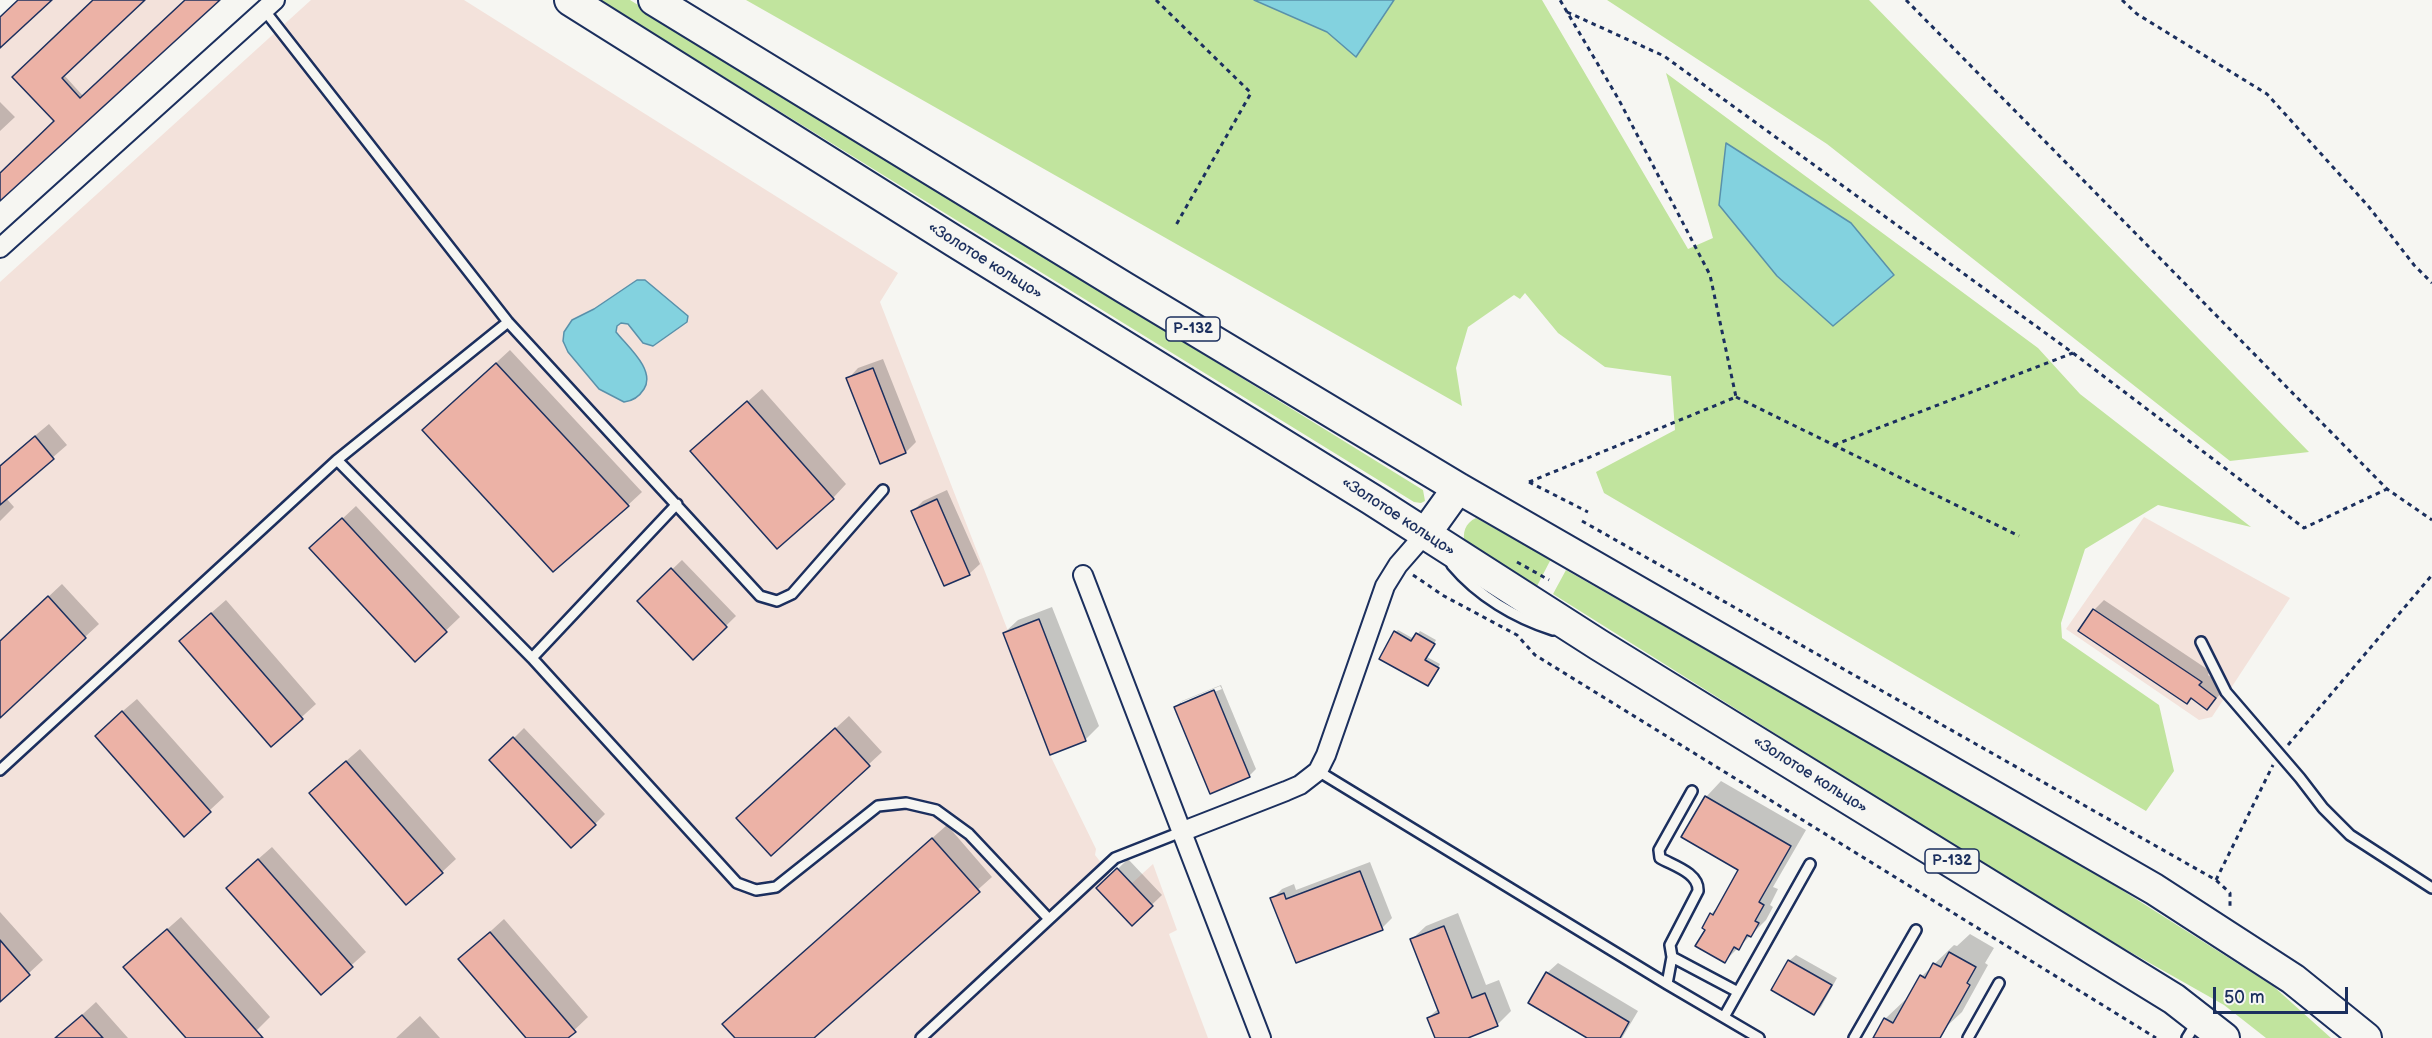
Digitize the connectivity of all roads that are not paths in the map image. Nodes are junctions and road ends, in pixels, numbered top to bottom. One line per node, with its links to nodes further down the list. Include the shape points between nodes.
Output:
1 (570, 0): 10 (highway, «Золотое кольцо» / Р-132)
2 (654, 0): 7 (highway, Р-132)
3 (270, 5): 4 (street); 5 (lane)
4 (0, 248)
5 (508, 322): 6 (lane); 9 (lane)
6 (337, 460): 13 (lane); 14 (lane)
7 (1458, 488): 10 (highway); 34 (highway, Р-132, via 2154,889 2224,920)
8 (882, 490): 9 (lane, via 792,594 777,600 760,596)
9 (677, 504): 13 (lane)
10 (1425, 534): 15 (street, via 1398,565 1383,593); 27 (highway, «Золотое кольцо» / Р-132, via 2164,993)
11 (1083, 574): 17 (street)
12 (2201, 642): 19 (lane, via 2226,692 2323,808 2350,834)
13 (532, 658): 20 (lane, via 737,883 756,890 776,886 878,806 906,802 936,810 969,834)
14 (0, 770)
15 (1318, 771): 17 (street, via 1286,791); 24 (lane)
16 (1692, 791): 22 (lane, via 1659,850 1660,858 1699,883 1670,945)
17 (1181, 831): 20 (lane, via 1115,858); 29 (street)
18 (1810, 864): 25 (lane)
19 (2432, 888)
20 (1049, 919): 28 (lane)
21 (1916, 930): 31 (lane)
22 (1672, 957): 24 (lane); 25 (lane)
23 (1999, 983): 32 (lane)
24 (1667, 984): 26 (lane)
25 (1738, 992): 26 (lane)
26 (1724, 1017): 30 (lane)
27 (2193, 1028): 33 (highway, «Золотое кольцо» / Р-132)
28 (921, 1038)
29 (1260, 1038)
30 (1759, 1038)
31 (1854, 1038)
32 (1968, 1038)
33 (2224, 1038)
34 (2366, 1038)

